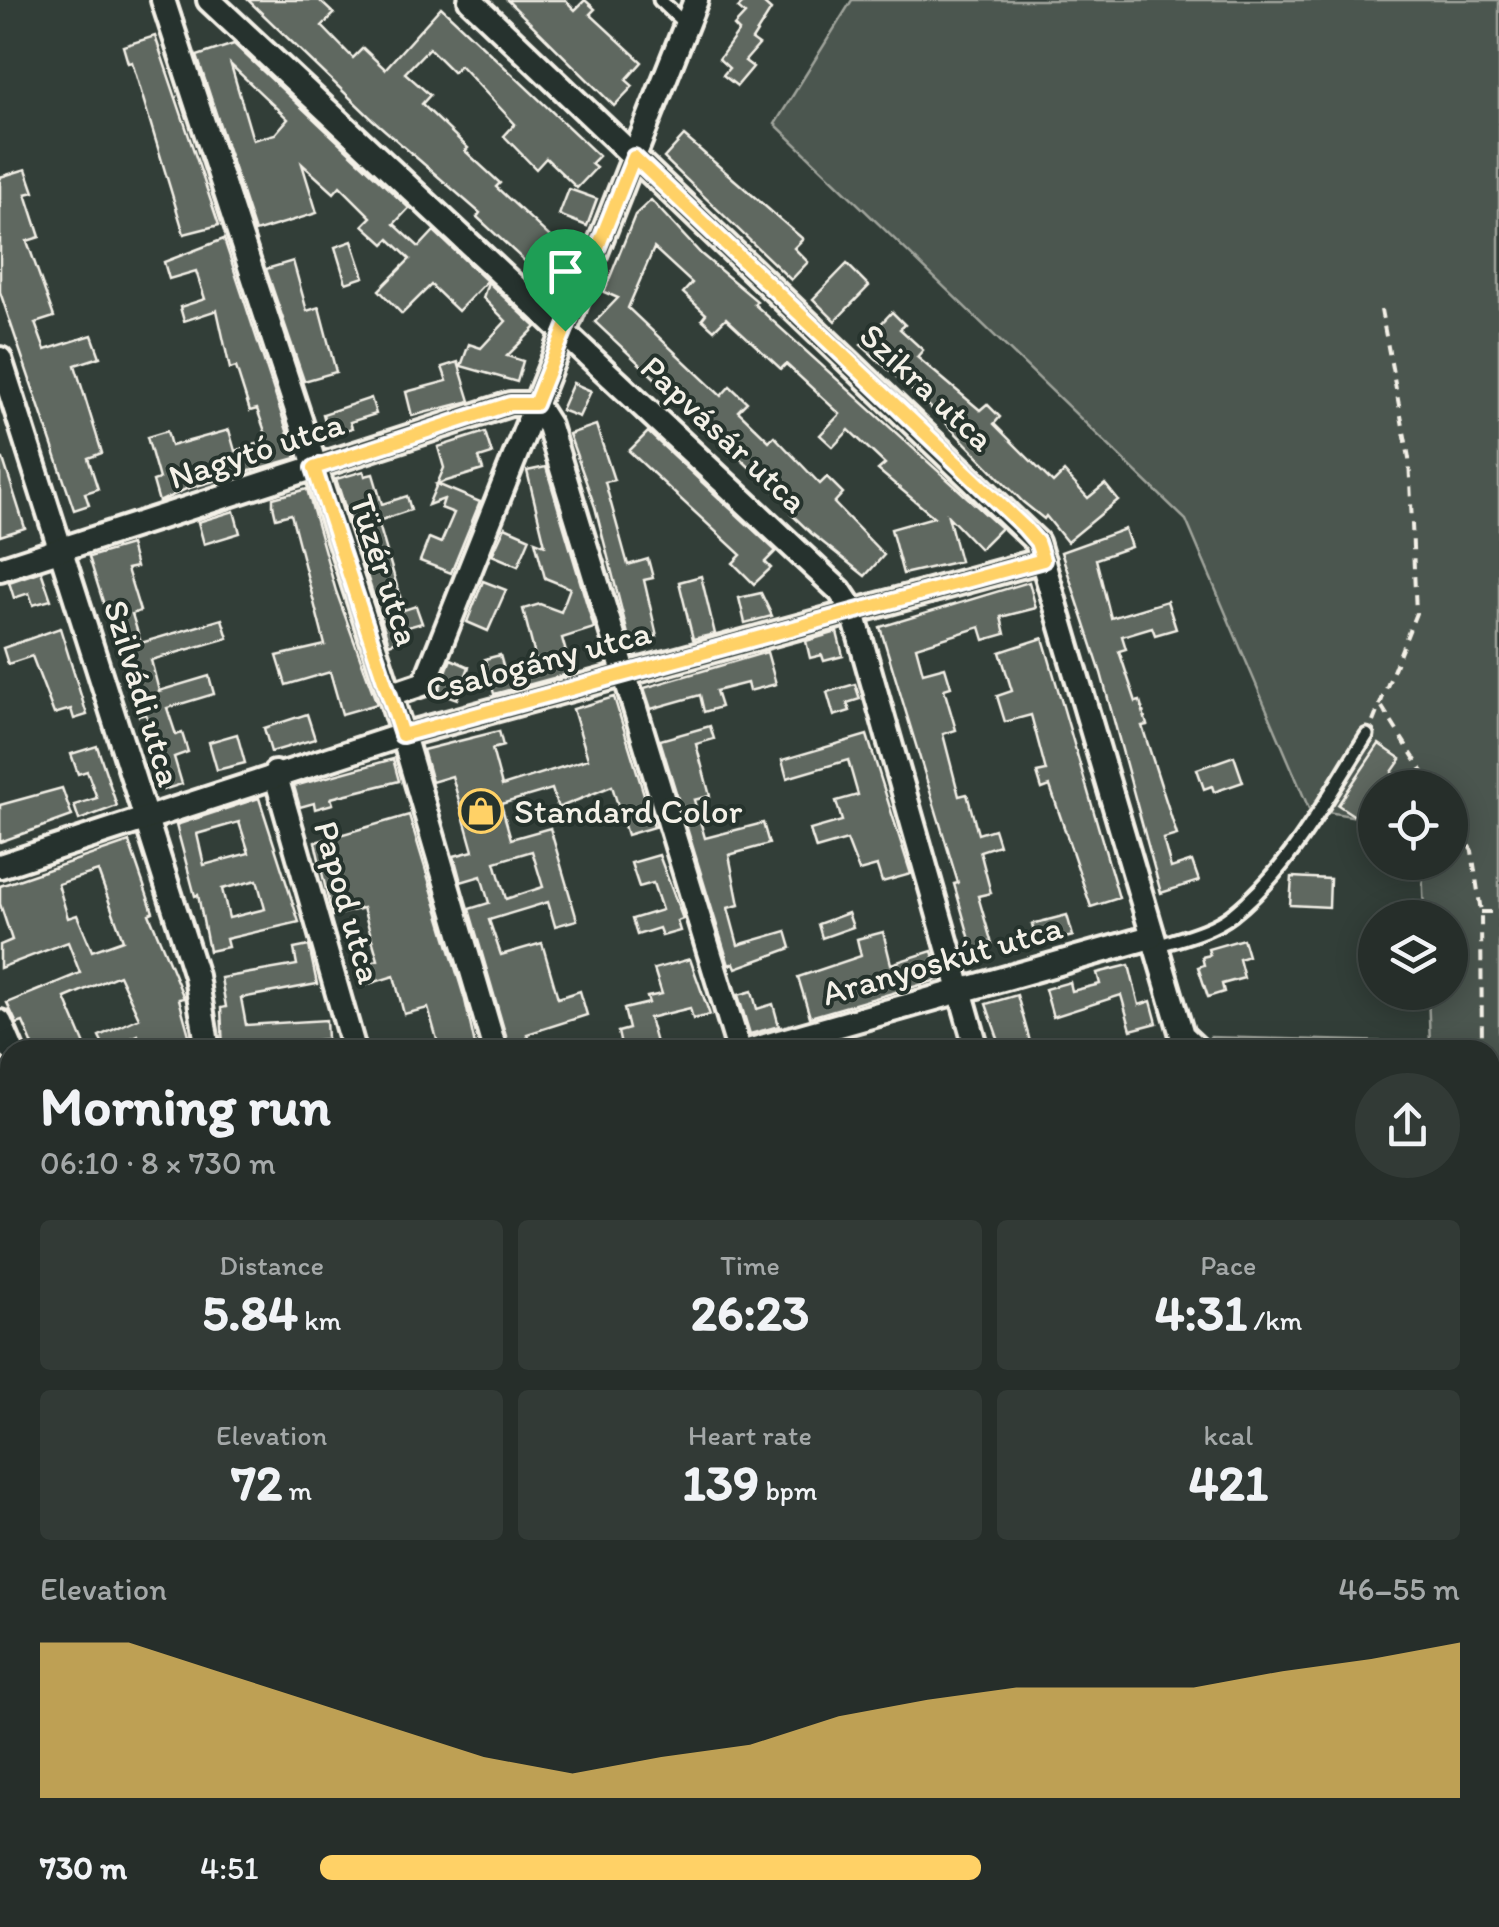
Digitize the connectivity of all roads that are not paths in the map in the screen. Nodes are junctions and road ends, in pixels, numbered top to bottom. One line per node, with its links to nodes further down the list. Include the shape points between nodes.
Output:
1 (163, 0): 11 (street, Tüzér utca)
2 (209, 0): 8 (street, Papvásár utca)
3 (470, 0): 7 (street, Szikra utca)
4 (660, 0): 6 (lane)
5 (696, 0): 6 (street)
6 (686, 25): 7 (street)
7 (634, 157): 8 (street); 13 (street, Szikra utca, via 1024,527)
8 (565, 331): 10 (street); 15 (street, Papvásár utca)
9 (0, 359): 12 (street, Szilvádi utca)
10 (535, 404): 11 (street, Nagytó utca, via 510,404); 16 (street, via 549,426); 17 (street, via 425,683)
11 (314, 468): 12 (street, Nagytó utca); 17 (street, Tüzér utca)
12 (62, 549): 14 (street, Nagytó utca); 21 (street, Szilvádi utca)
13 (1043, 560): 15 (street, Csalogány utca); 23 (street, Szikra utca)
14 (0, 569)
15 (852, 609): 16 (street, Csalogány utca); 24 (street, Papvásár utca)
16 (624, 674): 18 (street, Csalogány utca); 29 (street)
17 (390, 695): 18 (street, Tüzér utca)
18 (402, 735): 20 (street, Csalogány utca); 28 (street, Tüzér utca)
19 (1367, 735): 23 (lane, Aranyoskút utca, via 1303,833 1234,914 1212,927)
20 (274, 773): 21 (street, Csalogány utca); 27 (street, Papod utca)
21 (146, 817): 22 (street, Csalogány utca); 26 (street, Szilvádi utca, via 196,976)
22 (0, 866)
23 (1153, 942): 24 (street, Aranyoskút utca); 31 (street, Szikra utca)
24 (960, 990): 25 (street, Aranyoskút utca); 30 (street, Papvásár utca)
25 (834, 1039)
26 (206, 1040)
27 (351, 1040)
28 (492, 1040)
29 (736, 1040)
30 (974, 1040)
31 (1188, 1040)

